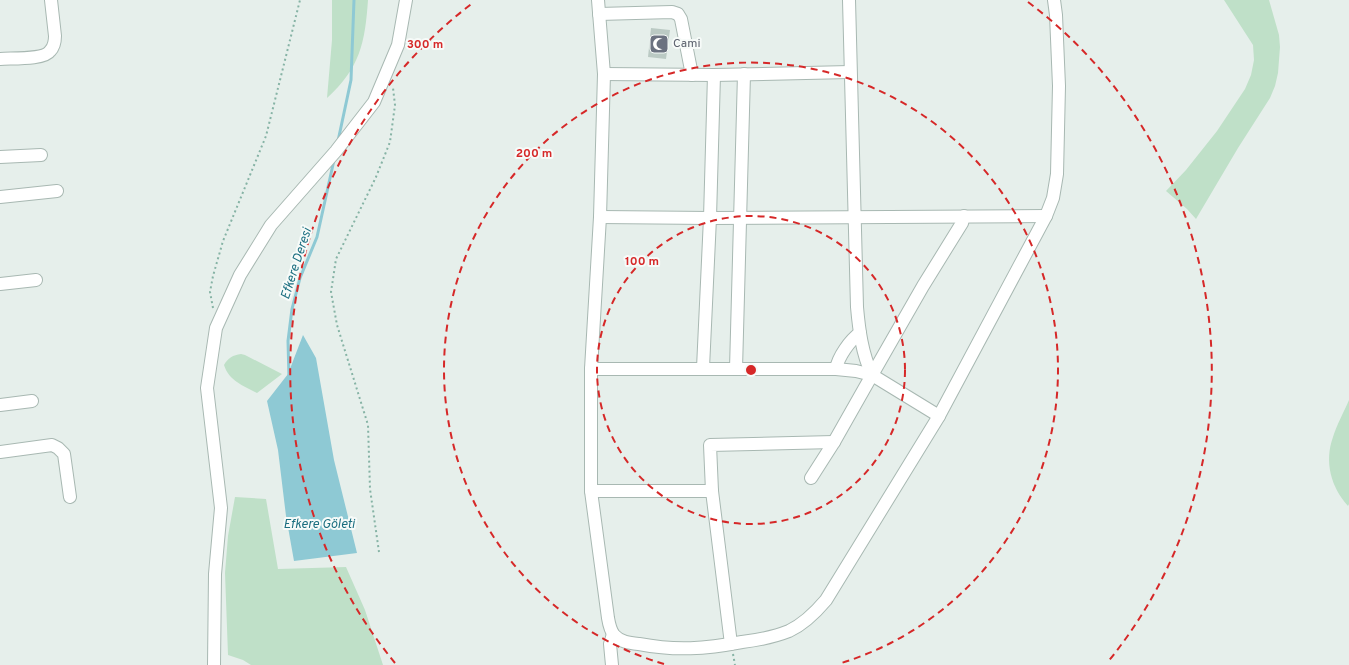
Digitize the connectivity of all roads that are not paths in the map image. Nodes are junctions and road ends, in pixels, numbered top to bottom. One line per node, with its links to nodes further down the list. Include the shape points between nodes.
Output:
1 (51, 0): 7 (street, via 55,36 50,52 42,56)
2 (406, 0): 42 (street, via 398,45 374,102 336,151 271,225 240,275 216,328 207,388 221,508 215,574)
3 (598, 0): 6 (street)
4 (849, 0): 8 (street)
5 (1054, 0): 19 (street, via 1059,86 1057,174 1053,198)
6 (600, 14): 9 (street); 11 (street, via 678,14)
7 (0, 59)
8 (850, 72): 10 (street); 17 (street)
9 (604, 74): 11 (street); 20 (street)
10 (744, 74): 12 (street); 22 (street)
11 (692, 75): 12 (street)
12 (714, 75): 21 (street)
13 (41, 155): 14 (street)
14 (0, 157)
15 (57, 192): 16 (street)
16 (0, 197)
17 (856, 216): 18 (street); 22 (street); 25 (street, via 857,307)
18 (964, 216): 19 (street); 30 (street)
19 (1046, 216): 33 (street)
20 (600, 217): 21 (street); 27 (street)
21 (710, 218): 22 (street); 26 (street)
22 (741, 218): 28 (street)
23 (36, 280): 24 (street)
24 (0, 284)
25 (860, 333): 29 (street, via 854,337 837,362); 30 (street, via 865,361)
26 (703, 368): 27 (street); 28 (street)
27 (591, 369): 37 (street)
28 (736, 369): 29 (street)
29 (836, 369): 30 (street, via 856,370)
30 (872, 375): 33 (street); 34 (street)
31 (32, 401): 32 (street)
32 (0, 405)
33 (939, 416): 41 (street, via 826,600 810,618 772,637)
34 (834, 442): 36 (street); 38 (street, via 710,445)
35 (0, 452): 39 (street, via 52,445 58,448 64,454)
36 (811, 478)
37 (592, 491): 38 (street); 40 (street, via 608,618)
38 (712, 491): 41 (street)
39 (70, 497)
40 (613, 634): 41 (street, via 629,643 669,649 698,649); 43 (street, via 610,644)
41 (731, 644)
42 (214, 665)
43 (612, 665)

